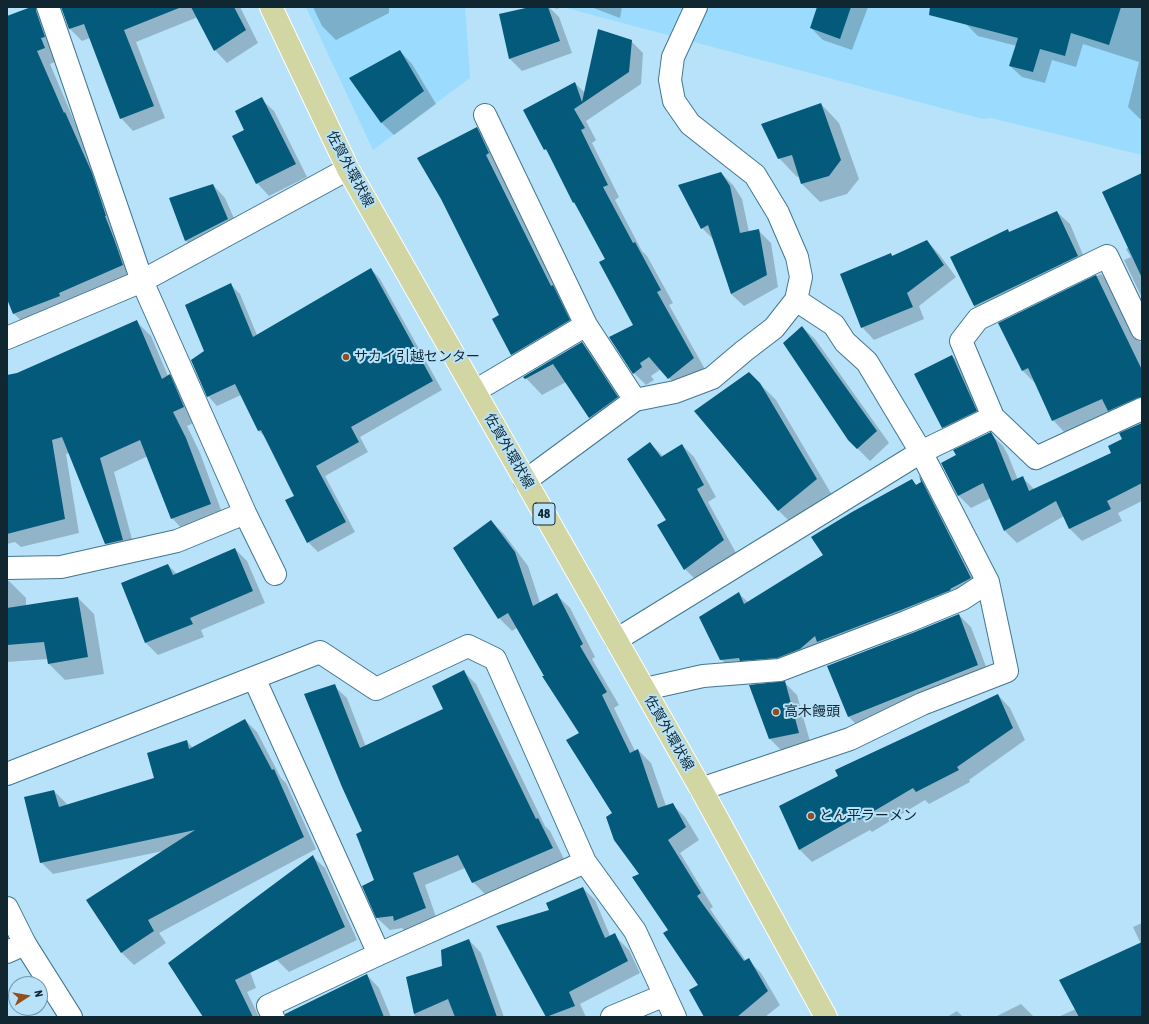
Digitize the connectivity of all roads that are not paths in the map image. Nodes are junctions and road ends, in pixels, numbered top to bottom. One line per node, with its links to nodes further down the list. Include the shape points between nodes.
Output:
1 (48, 7): 6 (street)
2 (271, 7): 5 (main road, 佐賀外環状線 / 48)
3 (696, 7): 7 (street, via 673,57 670,80 674,101 690,124 755,175 778,213 798,257 801,277)
4 (486, 115): 8 (street)
5 (348, 169): 6 (street); 11 (main road, 佐賀外環状線 / 48)
6 (142, 281): 10 (street); 17 (street)
7 (796, 300): 12 (street, via 774,328 712,378 675,392); 15 (street, via 834,326 845,342 867,362)
8 (586, 325): 11 (street); 12 (street)
9 (1142, 329): 14 (street, via 1107,256 978,319 961,342)
10 (7, 338)
11 (475, 391): 16 (main road, 佐賀外環状線 / 48)
12 (635, 400): 16 (street)
13 (1142, 409): 14 (street, via 1036,458)
14 (993, 417): 15 (street)
15 (921, 452): 20 (street); 21 (street)
16 (526, 481): 21 (main road, 佐賀外環状線 / 48)
17 (245, 513): 18 (street, via 177,541 61,567); 19 (street)
18 (7, 568)
19 (276, 574)
20 (988, 582): 23 (street, via 962,598 927,613 780,670 703,676); 25 (street, via 1007,671 922,704 850,740)
21 (616, 640): 23 (main road, 佐賀外環状線 / 48)
22 (254, 678): 24 (street); 26 (street, via 320,652 376,689 468,646 495,659); 29 (street)
23 (645, 689): 25 (main road, 佐賀外環状線 / 48)
24 (7, 774)
25 (701, 789): 35 (main road, 佐賀外環状線 / 48)
26 (585, 862): 29 (street); 30 (street, via 635,931)
27 (7, 908): 28 (street)
28 (16, 948): 31 (street)
29 (379, 954): 32 (street, via 268,1006)
30 (665, 995): 33 (street); 34 (street)
31 (71, 1017)
32 (273, 1017)
33 (612, 1017)
34 (675, 1017)
35 (826, 1017)

